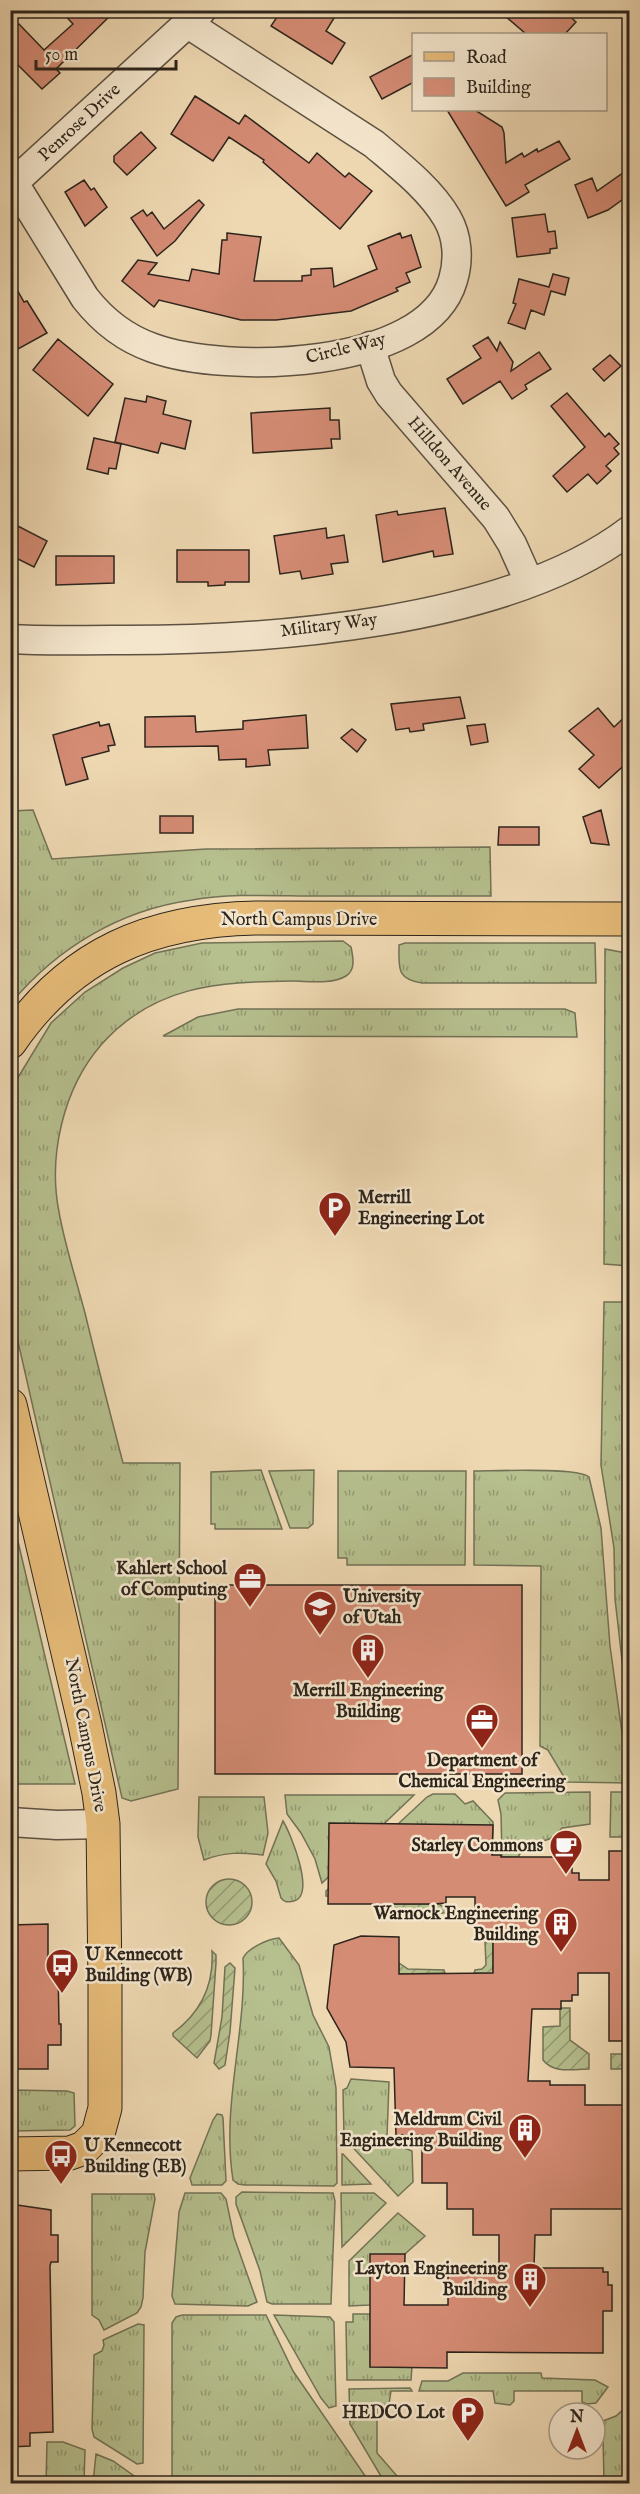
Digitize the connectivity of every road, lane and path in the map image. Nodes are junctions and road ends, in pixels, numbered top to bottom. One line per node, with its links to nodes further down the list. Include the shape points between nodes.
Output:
1 (195, 17): 2 (street, Penrose Drive); 3 (street, Circle Way, via 374,144 424,189 448,220 457,261 445,298 422,323)
2 (12, 185): 3 (street, Circle Way, via 85,298 112,327 131,339 178,356 233,363 295,361)
3 (370, 346): 5 (street, Hilldon Avenue, via 389,394 496,518)
4 (630, 530): 5 (street, Military Way, via 581,560)
5 (529, 582): 6 (street, Military Way, via 477,601 411,615 293,631 162,640)
6 (10, 639)
7 (630, 919): 8 (main road, North Campus Drive, via 257,918 190,923 127,942 72,974 48,995)
8 (10, 1042)
9 (10, 1405): 11 (main road, North Campus Drive, via 85,1725)
10 (10, 1822): 11 (street)
11 (103, 1824): 12 (main road, North Campus Drive, via 103,2122 78,2148)
12 (10, 2154)

